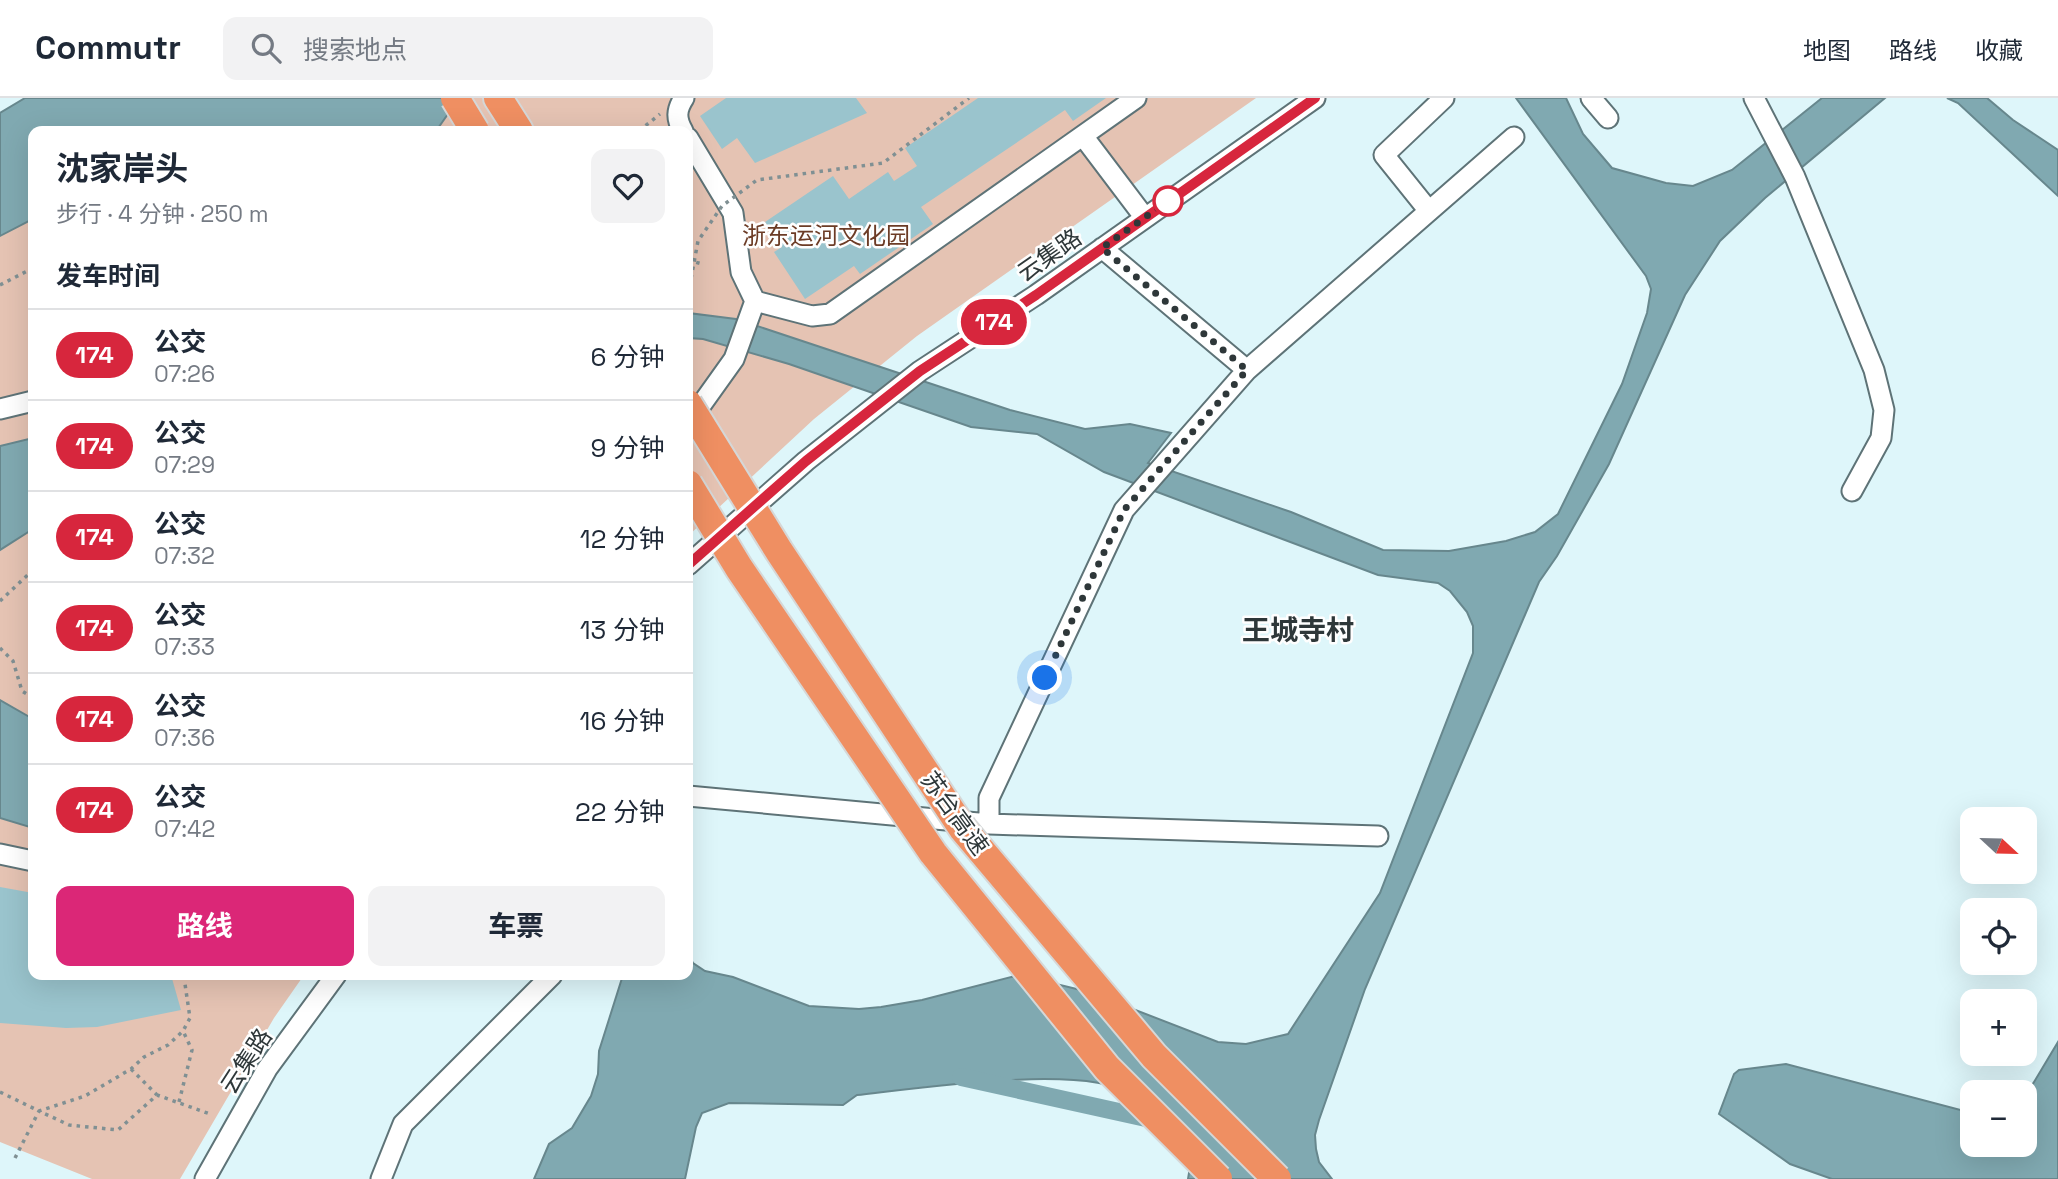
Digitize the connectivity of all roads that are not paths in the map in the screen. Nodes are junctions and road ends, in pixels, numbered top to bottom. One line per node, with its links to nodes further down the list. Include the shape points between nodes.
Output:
1 (455, 98): 10 (highway, bridge)
2 (498, 98): 11 (highway)
3 (684, 98): 12 (street, via 677,108)
4 (1136, 98): 13 (street)
5 (1315, 98): 17 (street, 云集路)
6 (1444, 98): 16 (street, via 1384,155)
7 (1591, 98): 9 (street)
8 (1754, 98): 25 (street, via 1795,177 1874,370 1884,410 1881,438)
9 (1608, 118)
10 (472, 126)
11 (516, 126)
12 (680, 126)
13 (1083, 136): 17 (street); 19 (street, via 830,314 812,316)
14 (1514, 137): 16 (street)
15 (693, 146): 19 (street, via 733,212 741,272)
16 (1429, 211): 20 (street)
17 (1145, 218): 18 (street, 云集路)
18 (1102, 248): 20 (street); 27 (street, 云集路, via 920,371)
19 (755, 301): 24 (street, via 734,359)
20 (1247, 370): 29 (street, via 1124,510 989,798)
21 (28, 402): 22 (street)
22 (0, 409)
23 (693, 412): 38 (highway, 苏台高速, bridge, via 779,551 964,829 1154,1056)
24 (693, 417)
25 (1852, 491)
26 (693, 492): 37 (highway, 苏台高速, bridge, via 739,569 933,853 1107,1068)
27 (693, 555)
28 (693, 796): 29 (street)
29 (989, 824): 30 (street)
30 (1378, 836)
31 (0, 854): 32 (street)
32 (28, 860)
33 (332, 980): 35 (street, 云集路, via 267,1069)
34 (547, 980): 36 (street, via 403,1124)
35 (205, 1179)
36 (381, 1179)
37 (1218, 1179)
38 (1277, 1179)

